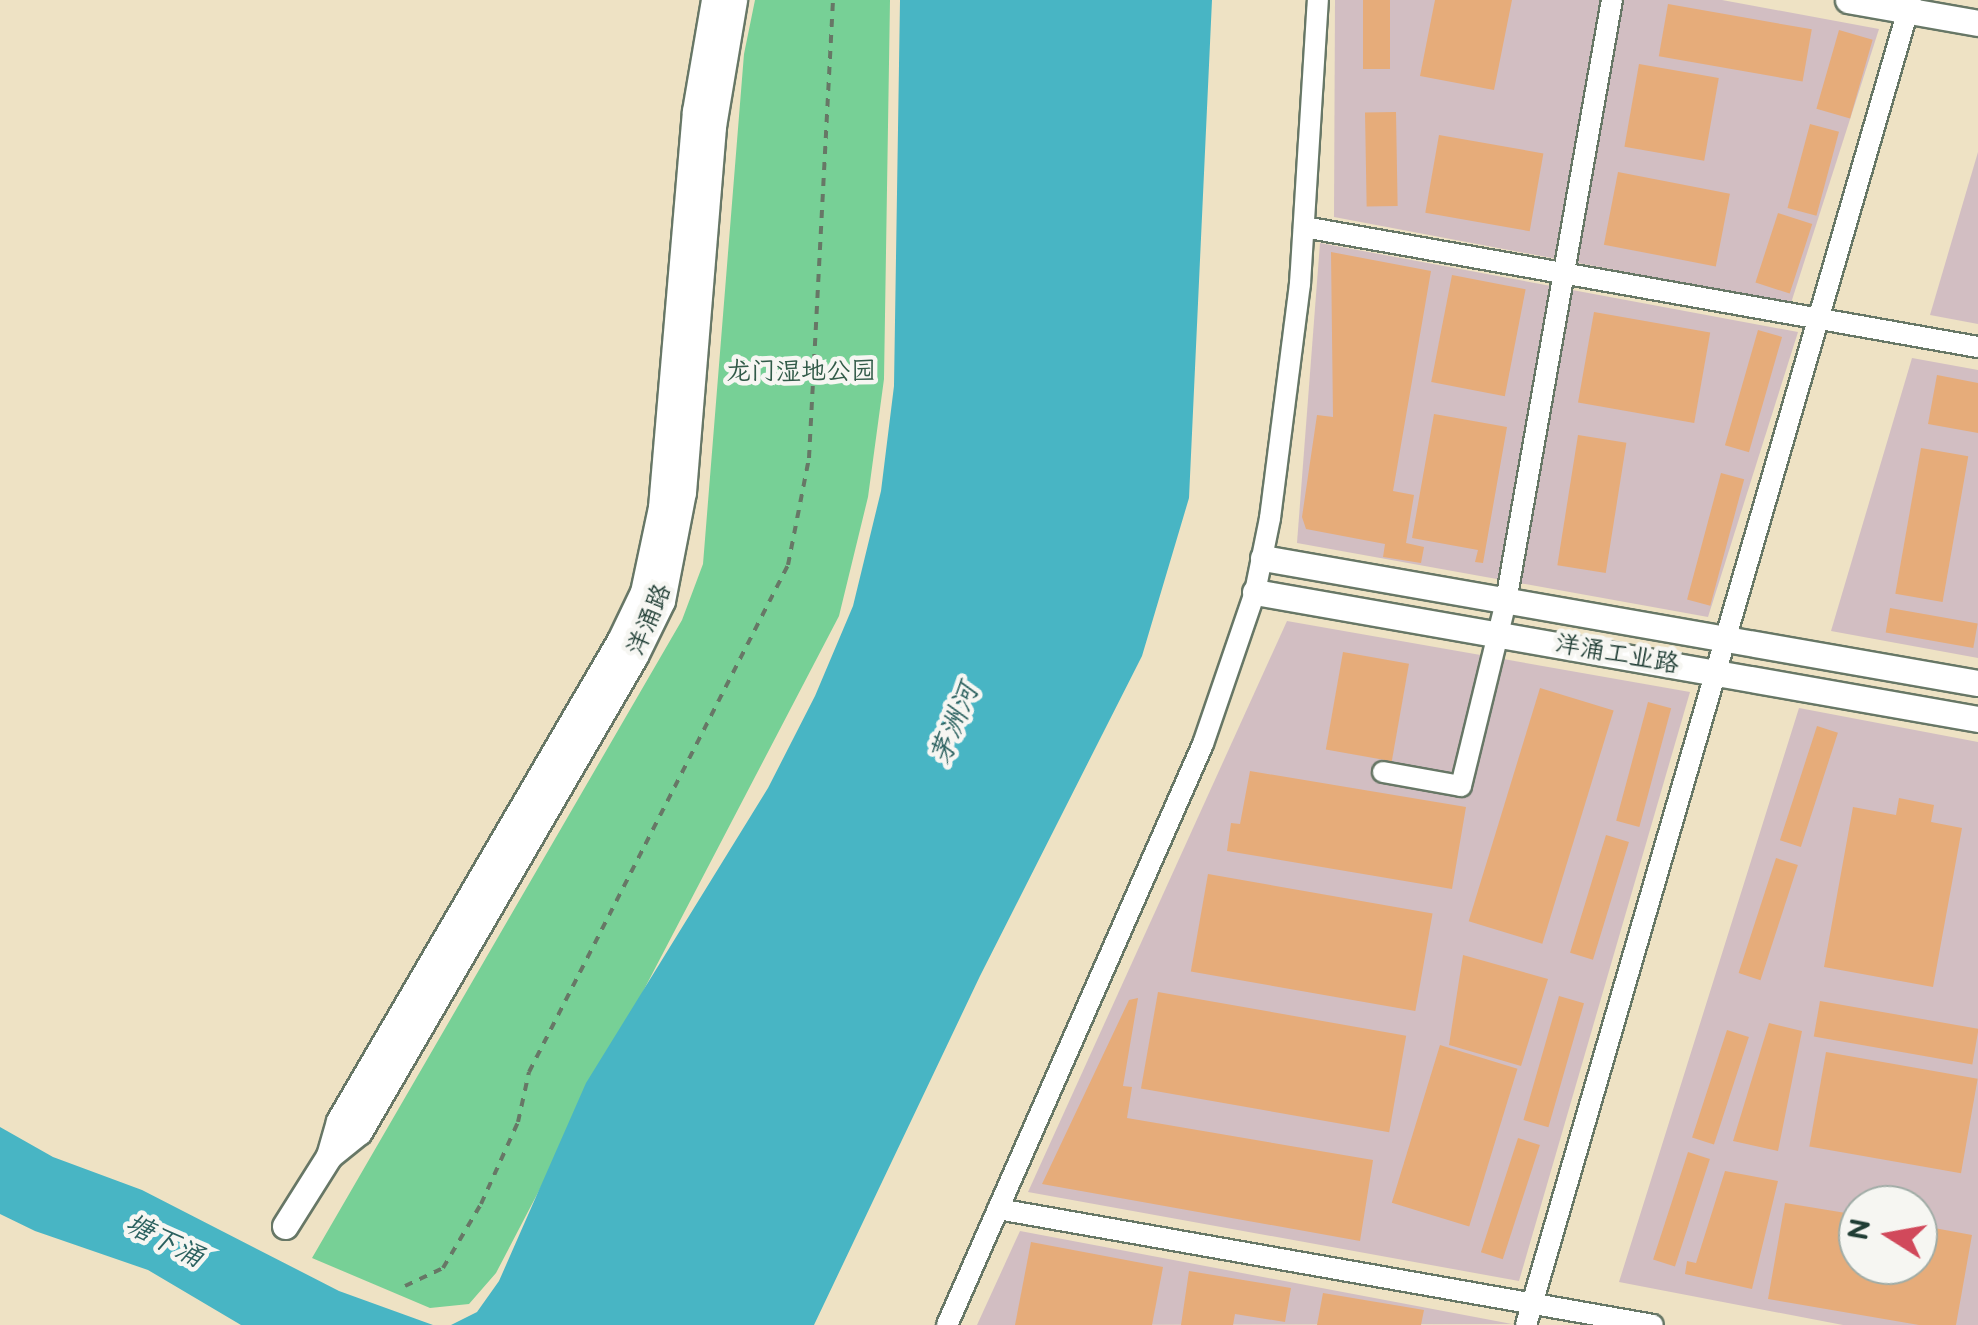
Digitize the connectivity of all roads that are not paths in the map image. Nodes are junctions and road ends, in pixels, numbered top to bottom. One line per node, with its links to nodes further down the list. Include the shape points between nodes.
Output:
1 (714, 0): 21 (street, 洋涌路, via 695,111 661,507 643,592 340,1121)
2 (734, 0): 21 (street, 洋涌路, via 713,126 683,492 662,601 359,1132)
3 (1318, 0): 8 (street)
4 (1612, 0): 9 (street)
5 (1848, 0): 6 (street)
6 (1910, 5): 7 (street); 10 (street)
7 (1978, 23)
8 (1304, 226): 9 (street); 12 (street)
9 (1565, 274): 10 (street); 14 (street)
10 (1818, 320): 11 (street); 16 (street)
11 (1978, 347)
12 (1263, 558): 13 (street); 14 (street, 洋涌工业路)
13 (1255, 592): 15 (street, 洋涌工业路); 22 (street, via 1203,744)
14 (1506, 600): 15 (street); 16 (street, 洋涌工业路)
15 (1499, 635): 17 (street, 洋涌工业路); 20 (street, via 1461,786)
16 (1726, 639): 17 (street); 18 (street, 洋涌工业路)
17 (1716, 673): 19 (street, 洋涌工业路); 24 (street)
18 (1978, 684)
19 (1978, 718)
20 (1383, 772)
21 (329, 1156): 23 (street, 洋涌路)
22 (998, 1209): 24 (street); 25 (street)
23 (285, 1226)
24 (1533, 1302): 26 (street); 27 (street)
25 (947, 1325)
26 (1526, 1325)
27 (1653, 1325)

